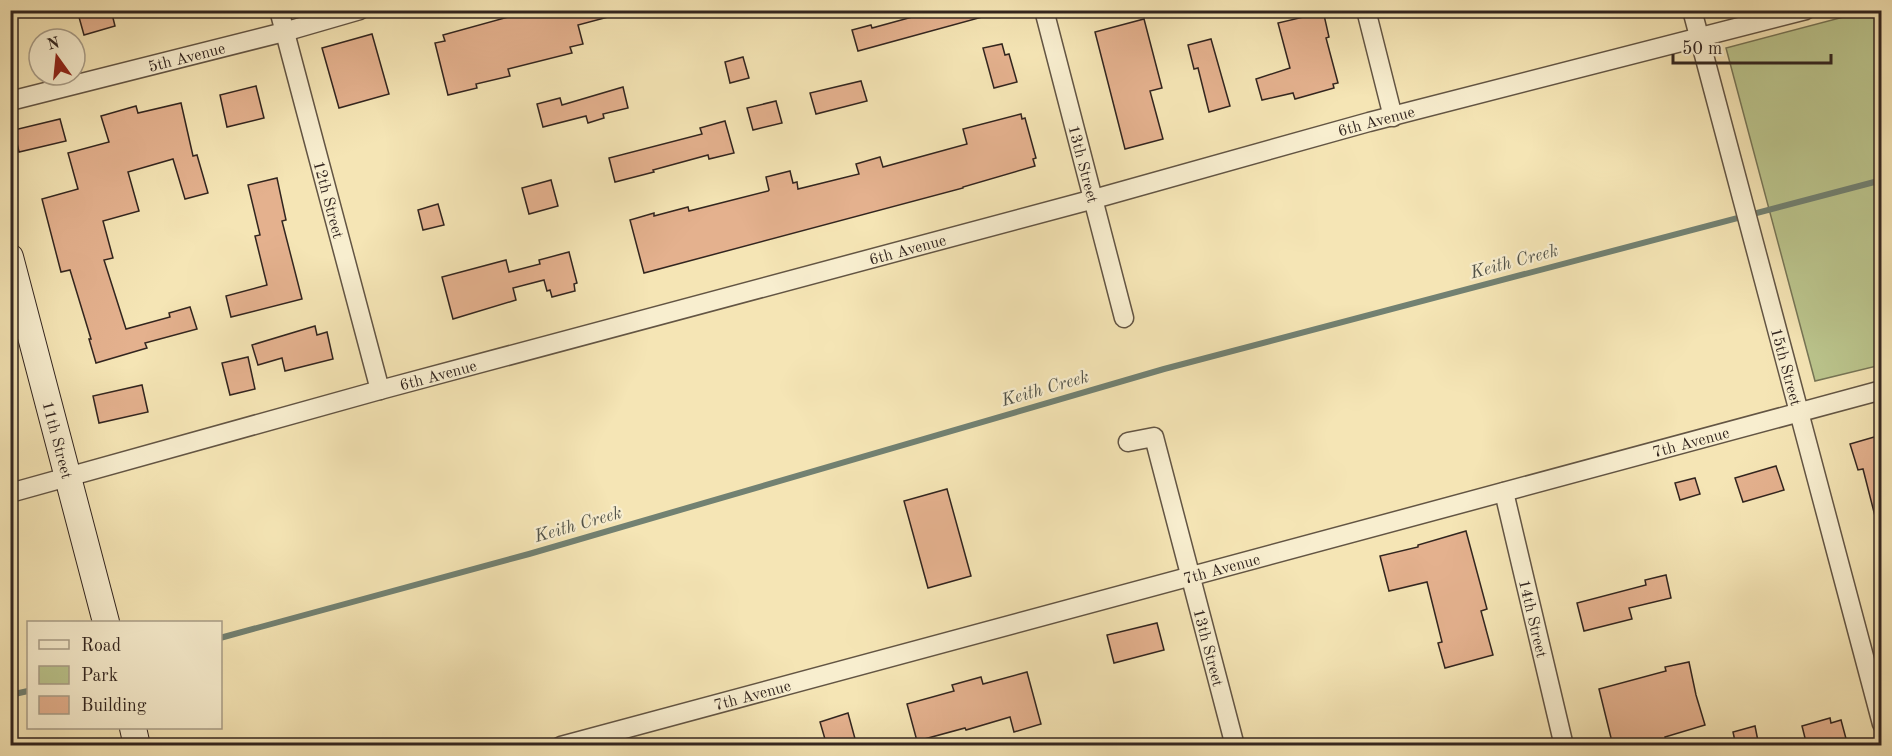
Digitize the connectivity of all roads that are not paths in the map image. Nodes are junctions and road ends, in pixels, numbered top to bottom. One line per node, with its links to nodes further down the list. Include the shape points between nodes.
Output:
1 (279, 10): 7 (street, 12th Street)
2 (360, 10): 7 (street, 5th Avenue)
3 (1044, 10): 11 (street, 13th Street)
4 (1365, 10): 10 (street)
5 (1692, 10): 8 (street, 15th Street)
6 (1806, 10): 8 (street, 6th Avenue)
7 (284, 32): 9 (street, 5th Avenue); 14 (street, 12th Street)
8 (1699, 39): 10 (street, 6th Avenue); 16 (street, 15th Street)
9 (10, 101)
10 (1394, 117): 11 (street, 6th Avenue)
11 (1094, 199): 13 (street, 13th Street); 14 (street, 6th Avenue)
12 (10, 257): 18 (main road, 11th Street)
13 (1124, 318)
14 (380, 390): 18 (street, 6th Avenue)
15 (1881, 390): 16 (street, 7th Avenue)
16 (1798, 412): 19 (street, 7th Avenue); 23 (street, 15th Street)
17 (1128, 442): 21 (street, 13th Street, via 1154,437)
18 (67, 478): 20 (street, 6th Avenue); 22 (main road, 11th Street)
19 (1504, 492): 21 (street, 7th Avenue); 28 (street, 14th Street)
20 (10, 493)
21 (1190, 577): 26 (street, 7th Avenue); 27 (street, 13th Street)
22 (106, 621)
23 (1881, 724)
24 (133, 729): 25 (main road)
25 (137, 746)
26 (561, 746)
27 (1235, 746)
28 (1564, 746)

